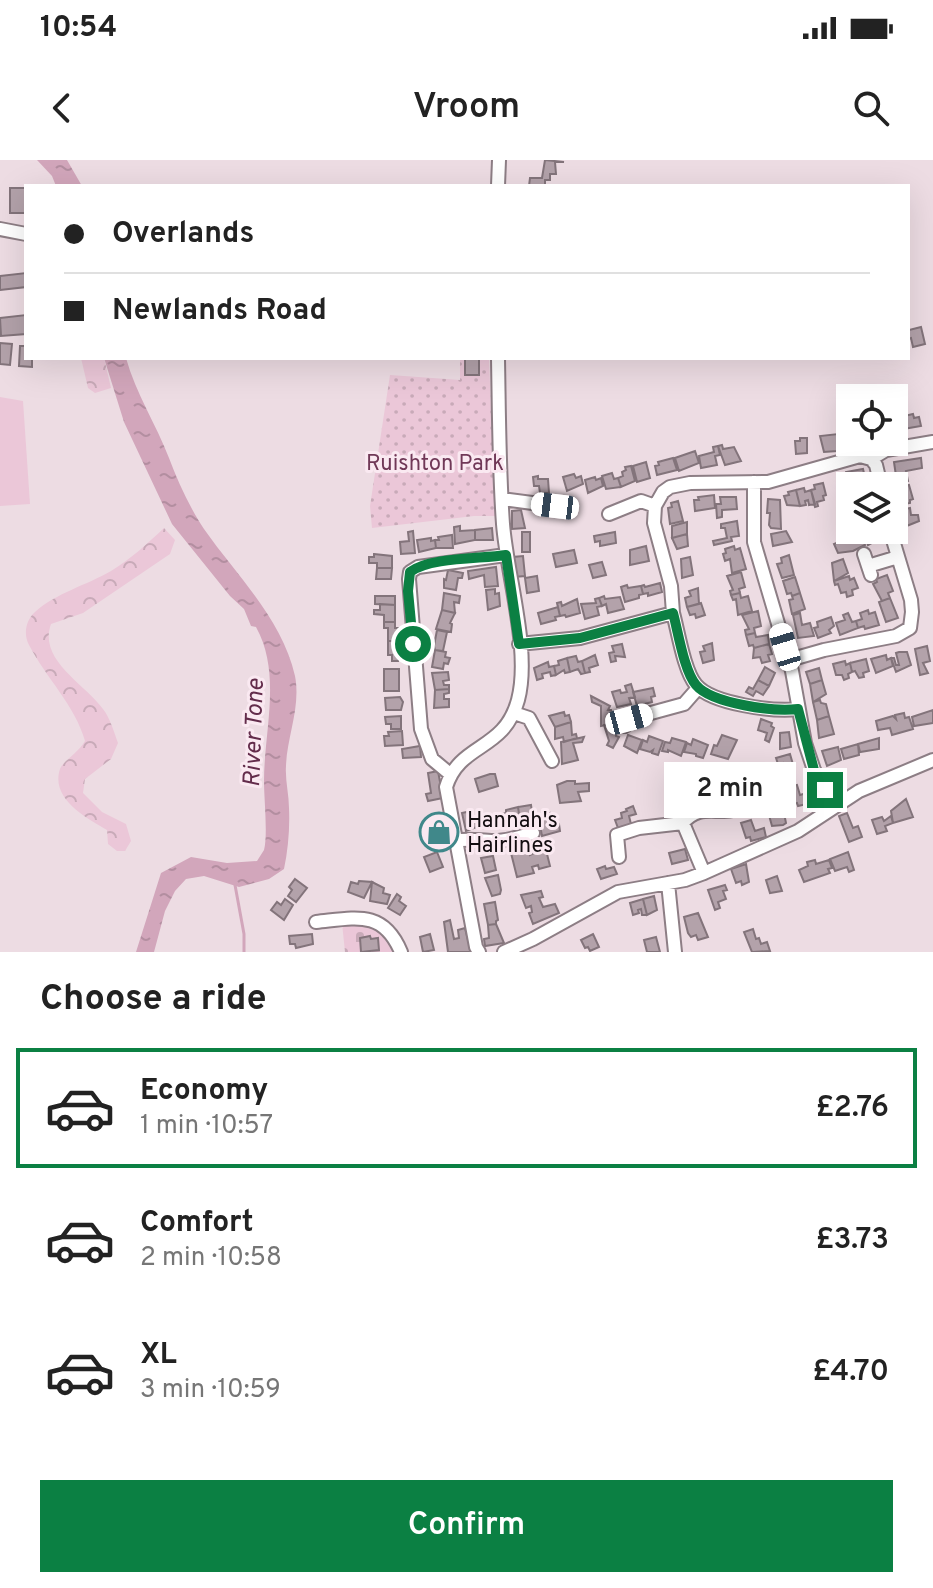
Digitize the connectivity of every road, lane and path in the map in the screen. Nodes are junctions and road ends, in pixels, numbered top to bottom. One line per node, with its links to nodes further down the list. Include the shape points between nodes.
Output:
1 (499, 160): 2 (street)
2 (498, 184)
3 (0, 229): 4 (street)
4 (24, 234)
5 (498, 360): 10 (street)
6 (933, 442): 7 (street, via 886,450)
7 (871, 459): 8 (street); 9 (street, via 860,456)
8 (878, 472)
9 (754, 482): 12 (street, via 678,485 663,492); 20 (street, via 754,542)
10 (502, 499): 11 (street); 15 (street)
11 (555, 506)
12 (655, 506): 13 (street, via 641,501); 18 (street)
13 (609, 512)
14 (894, 544): 16 (street)
15 (506, 555): 19 (street); 27 (street, via 426,565 410,572 421,729 432,759)
16 (898, 557): 17 (street); 20 (street, via 912,612 907,631)
17 (868, 565)
18 (673, 613): 19 (street, via 580,638); 21 (street)
19 (519, 644): 23 (street, via 521,682)
20 (789, 660): 22 (street)
21 (698, 688): 22 (street, via 737,703); 24 (street, via 684,704)
22 (798, 709): 28 (street, via 814,770)
23 (514, 713): 26 (street, via 529,718); 27 (street, via 497,737)
24 (625, 720)
25 (933, 760): 28 (street)
26 (552, 761)
27 (450, 774): 32 (street, via 446,787)
28 (834, 806): 34 (street, via 798,831)
29 (743, 810): 30 (street, via 701,810)
30 (683, 823): 33 (street, via 612,832); 34 (street)
31 (526, 832): 32 (street, via 500,841)
32 (455, 841): 38 (street)
33 (619, 857)
34 (704, 873): 35 (street)
35 (668, 883): 39 (street, via 618,892); 40 (street)
36 (326, 906): 37 (street, via 322,921 378,922 388,928)
37 (401, 952)
38 (479, 952)
39 (504, 952)
40 (675, 952)

